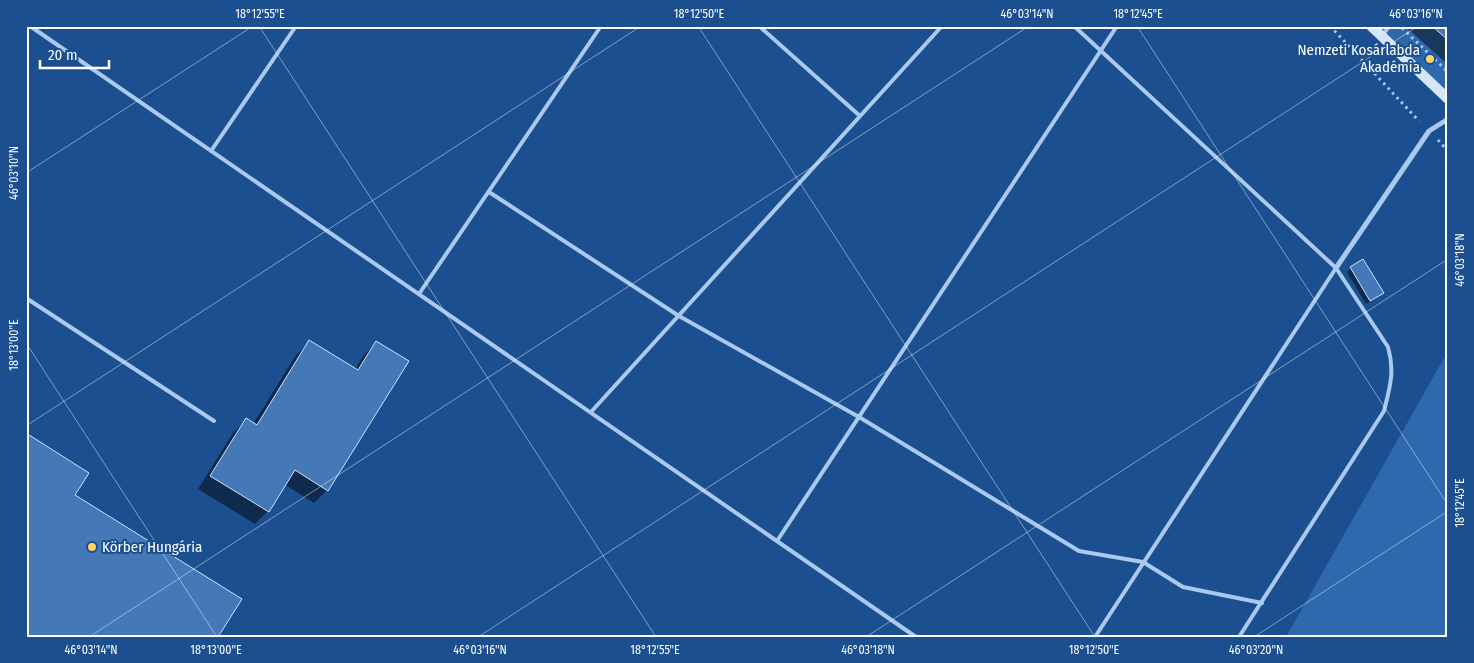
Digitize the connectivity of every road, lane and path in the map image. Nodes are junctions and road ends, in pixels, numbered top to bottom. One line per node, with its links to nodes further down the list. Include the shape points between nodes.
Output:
1 (30, 26): 19 (lane)
2 (296, 26): 19 (lane)
3 (601, 26): 20 (lane)
4 (759, 26): 16 (lane)
5 (942, 26): 16 (lane)
6 (1074, 26): 13 (lane)
7 (1117, 26): 13 (lane)
8 (1330, 26): 18 (path)
9 (1370, 26): 12 (street)
10 (1389, 26): 12 (lane)
11 (1400, 26): 14 (path)
12 (1382, 37): 15 (street)
13 (1100, 50): 21 (lane); 26 (lane)
14 (1448, 72)
15 (1448, 99)
16 (860, 116): 24 (lane)
17 (1448, 119): 18 (street)
18 (1428, 131): 21 (street)
19 (211, 151): 22 (lane)
20 (489, 192): 22 (lane); 24 (lane)
21 (1336, 268): 29 (lane); 30 (lane, via 1388,347 1393,375 1384,411)
22 (419, 294): 25 (lane)
23 (26, 298): 27 (lane)
24 (679, 316): 25 (lane); 26 (lane)
25 (591, 412): 28 (lane)
26 (858, 417): 28 (lane); 29 (lane, via 1079,551)
27 (214, 421)
28 (777, 541): 31 (lane)
29 (1143, 562): 30 (lane, via 1183,587); 32 (lane)
30 (1262, 603): 33 (lane)
31 (916, 637)
32 (1095, 637)
33 (1239, 637)

